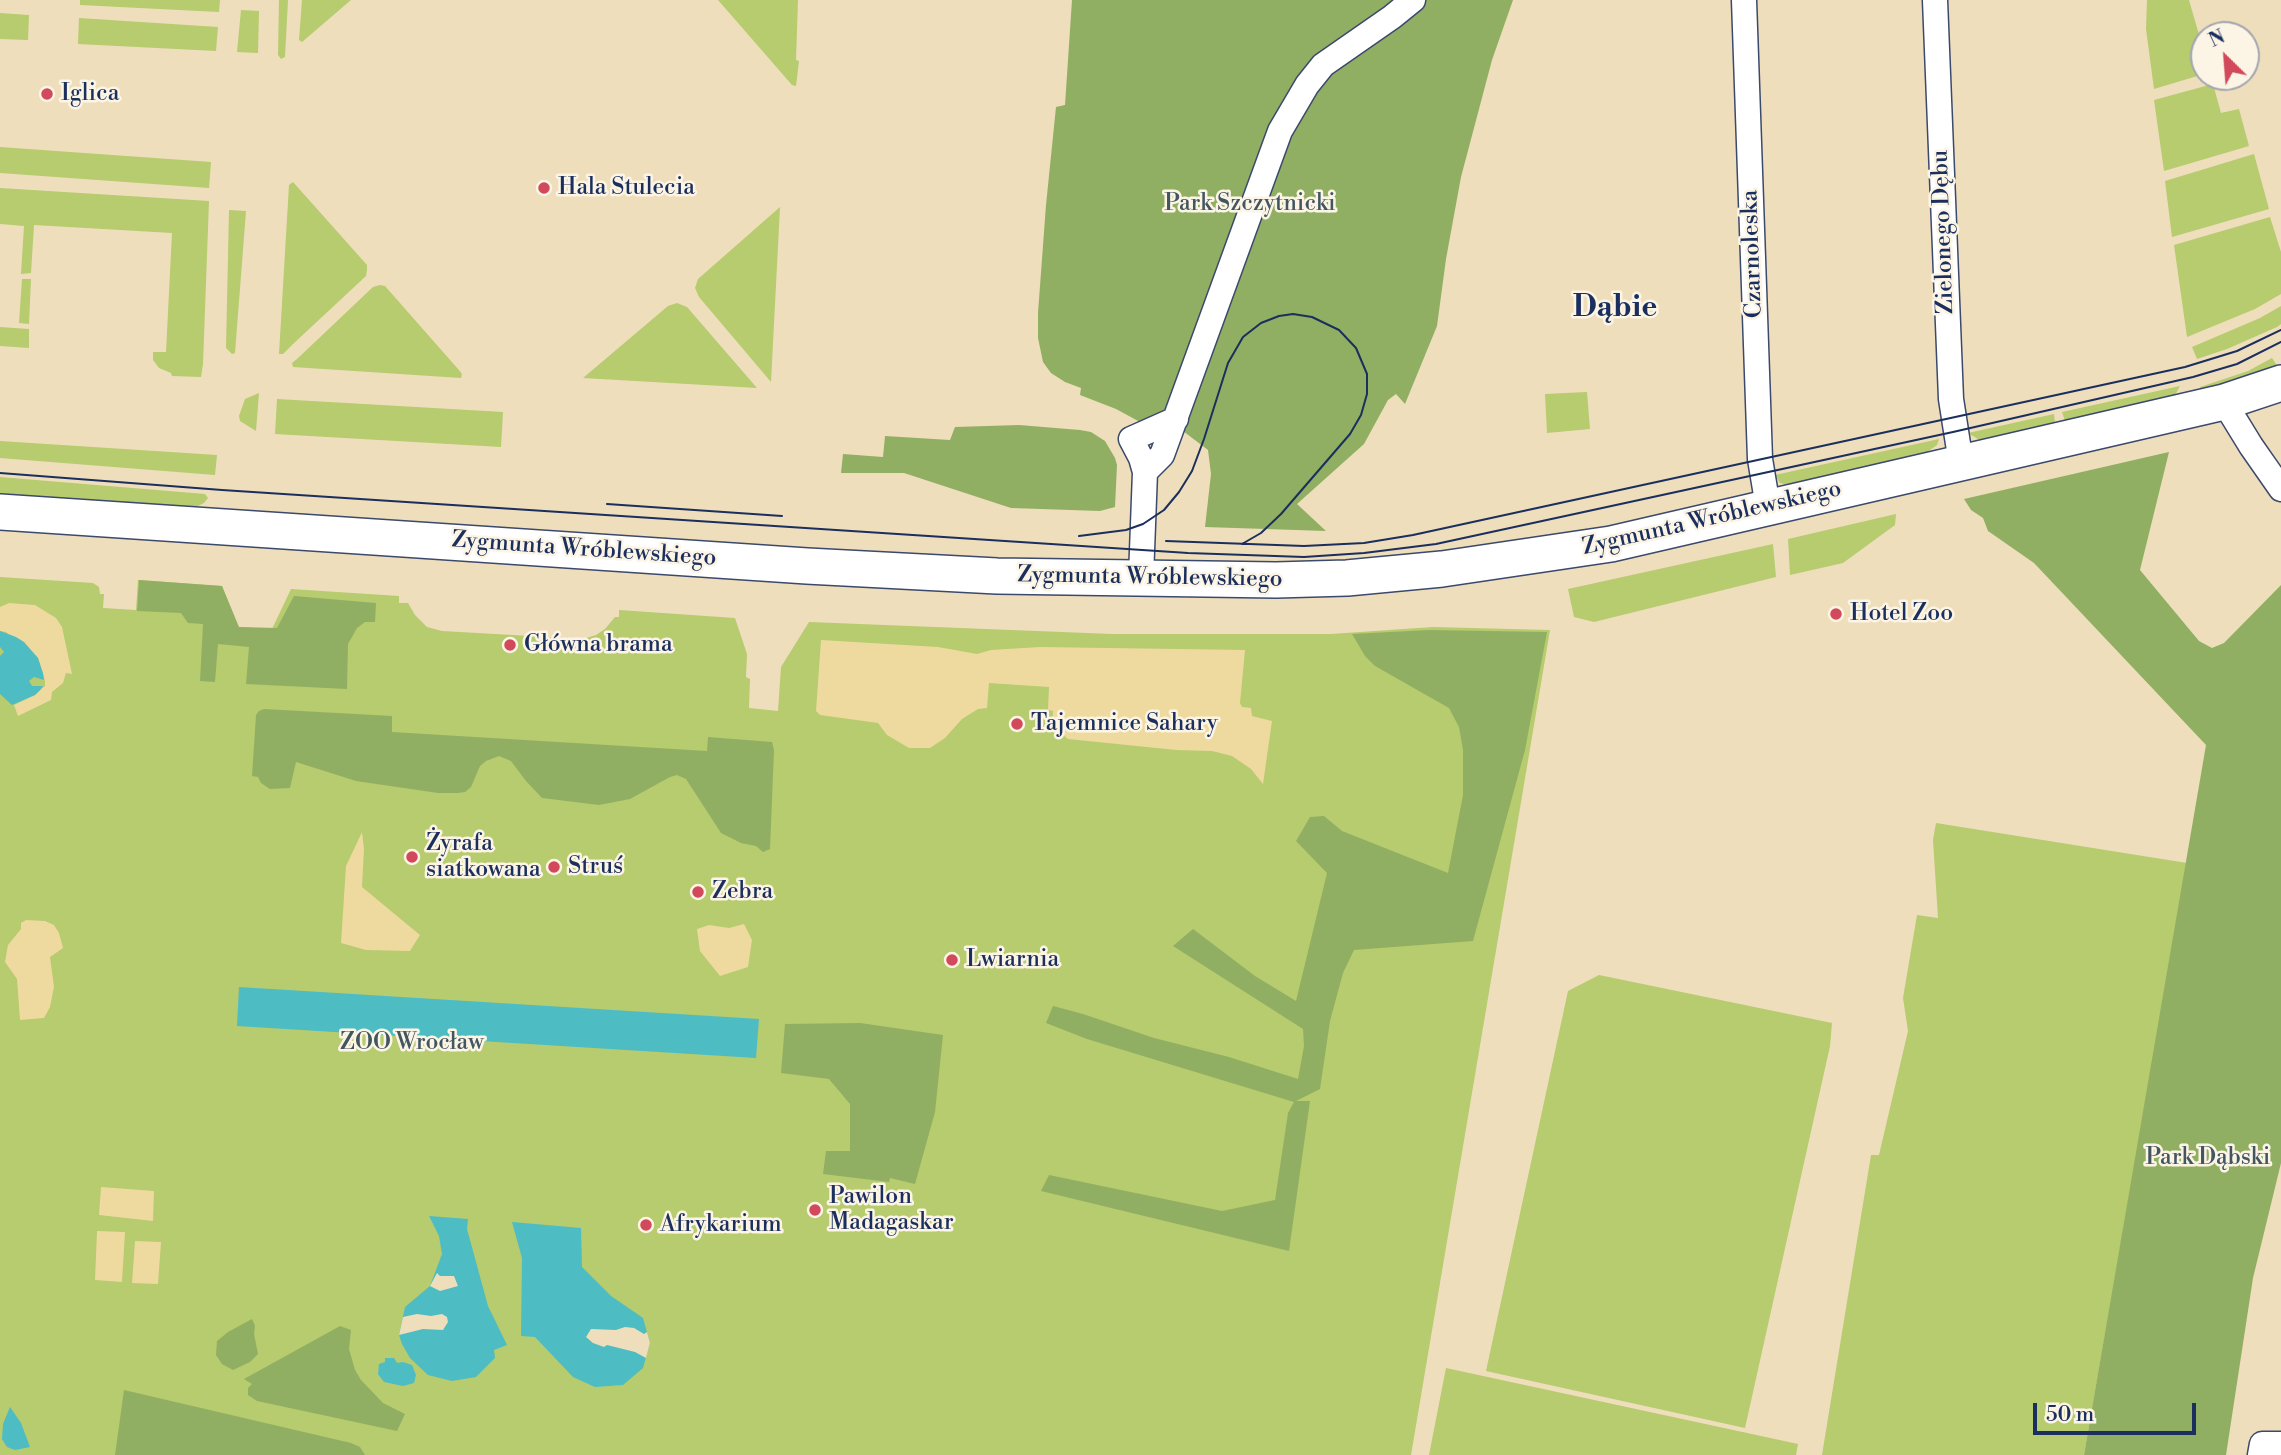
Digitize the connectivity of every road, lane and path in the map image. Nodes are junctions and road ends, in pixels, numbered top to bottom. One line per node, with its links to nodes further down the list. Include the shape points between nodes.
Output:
1 (1413, 0): 6 (street, via 1323,65 1285,121)
2 (1744, 0): 10 (street, Czarnoleska, via 1760,459)
3 (1935, 0): 7 (street, Zielonego Dębu, via 1951,399)
4 (2281, 383): 5 (main road, Zygmunta Wróblewskiego)
5 (2224, 402): 7 (main road, Zygmunta Wróblewskiego); 9 (street)
6 (1176, 419): 8 (street, via 1162,455); 8 (street, via 1131,439)
7 (1961, 463): 10 (main road, Zygmunta Wróblewskiego)
8 (1145, 472): 12 (street)
9 (2281, 489)
10 (1768, 507): 12 (main road, Zygmunta Wróblewskiego, via 1611,544 1408,573 1288,580)
11 (0, 513): 12 (main road, Zygmunta Wróblewskiego, via 831,567 998,576)
12 (1142, 577)
13 (2281, 1444): 14 (street, via 2262,1444)
14 (2260, 1455)

